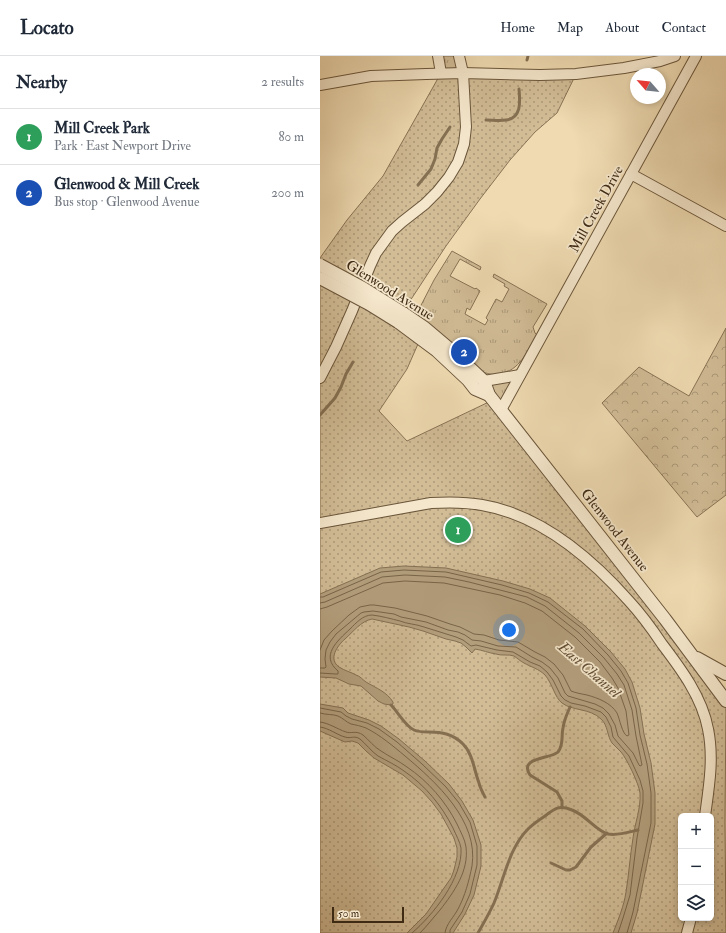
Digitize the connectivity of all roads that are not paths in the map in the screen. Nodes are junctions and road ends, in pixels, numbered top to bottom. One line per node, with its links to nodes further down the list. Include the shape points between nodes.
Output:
1 (438, 56): 5 (street)
2 (459, 56): 6 (street)
3 (675, 56): 6 (street, via 624,68 576,74)
4 (696, 56): 8 (street, Mill Creek Drive)
5 (441, 73): 6 (street); 7 (street, via 371,76)
6 (463, 73): 14 (street, via 466,127 458,162 437,192 392,231 376,253)
7 (320, 85)
8 (631, 174): 9 (street); 13 (street, Mill Creek Drive)
9 (726, 226)
10 (320, 265): 12 (street, Glenwood Avenue, bridge, via 363,288)
11 (320, 278): 12 (street, Glenwood Avenue, bridge)
12 (401, 318): 15 (street, Glenwood Avenue, via 425,328); 16 (street, Glenwood Avenue, via 475,389)
13 (520, 375): 15 (street); 17 (street, Mill Creek Drive)
14 (320, 378)
15 (484, 382): 16 (street, Glenwood Avenue)
16 (489, 395): 17 (street, Glenwood Avenue)
17 (501, 410): 19 (street, Glenwood Avenue)
18 (320, 523): 22 (street, via 431,503 464,502 520,516 579,552 630,602 673,658 698,699 708,728 710,743 711,760)
19 (694, 657): 20 (street, Glenwood Avenue); 21 (street)
20 (726, 674)
21 (726, 701)
22 (705, 813)
23 (690, 921): 24 (street)
24 (687, 933)

